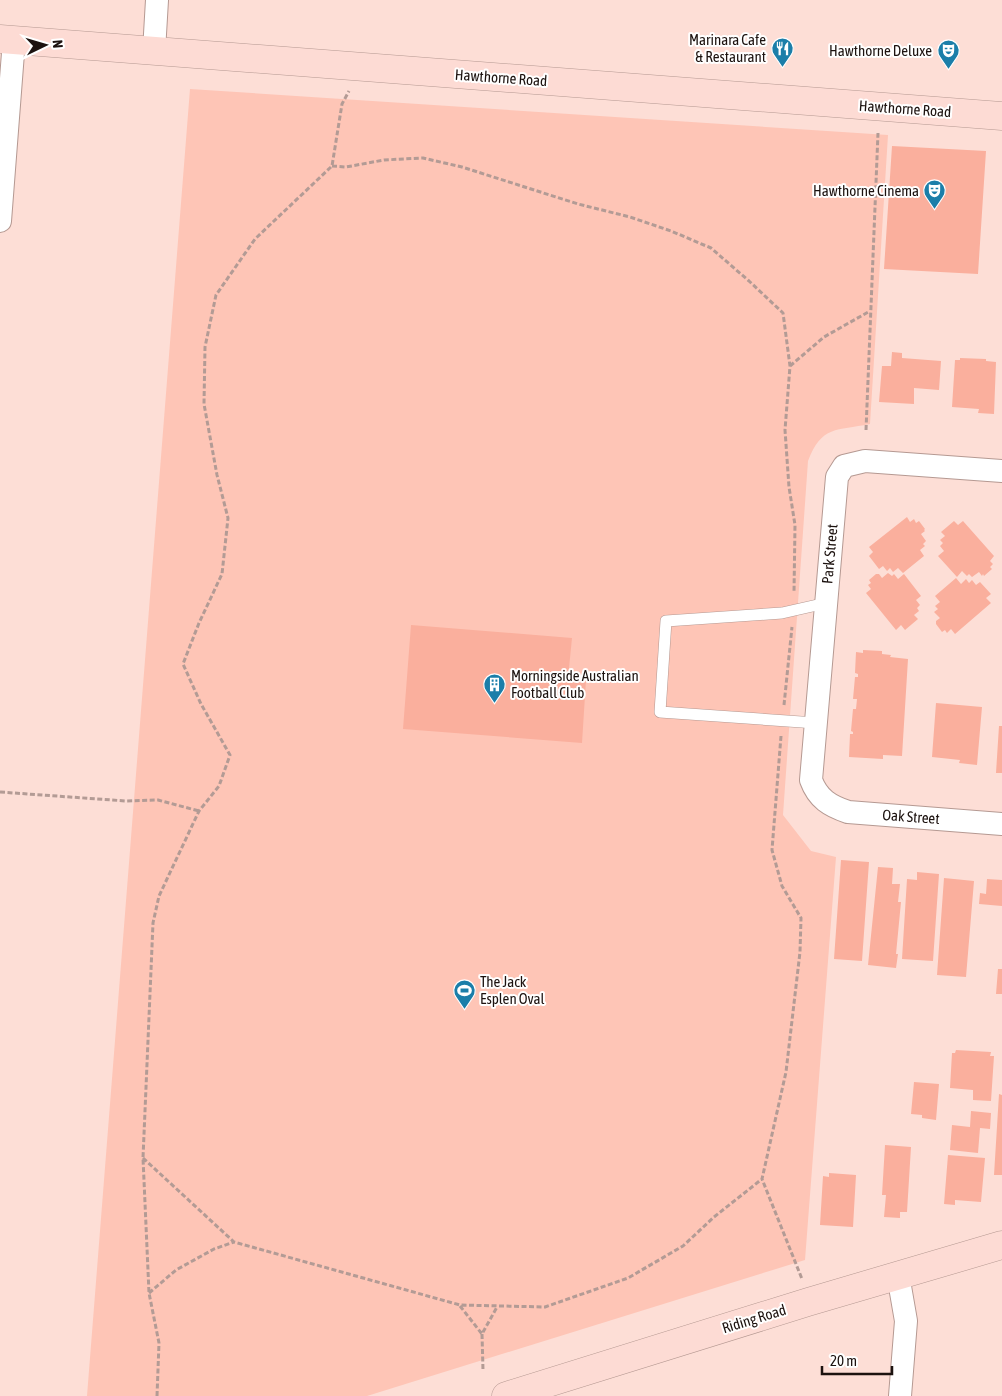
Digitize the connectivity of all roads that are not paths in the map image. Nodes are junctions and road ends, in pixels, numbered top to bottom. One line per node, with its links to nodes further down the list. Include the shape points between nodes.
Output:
1 (157, 0): 3 (street)
2 (7, 40): 3 (street, Hawthorne Road); 5 (street)
3 (154, 51): 4 (street, Hawthorne Road)
4 (1002, 116)
5 (0, 221)
6 (1002, 471): 7 (street, Park Street, via 865,461 844,466 837,477)
7 (826, 603): 8 (street, Park Street); 8 (lane, via 782,612 666,621 660,712)
8 (816, 723): 9 (street, Park Street, via 811,780)
9 (822, 800): 10 (street, Oak Street, via 848,812)
10 (1002, 824)
11 (1002, 1245): 12 (street, Riding Road)
12 (898, 1275): 13 (street, Riding Road); 14 (street, via 906,1321)
13 (524, 1393)
14 (900, 1396)

